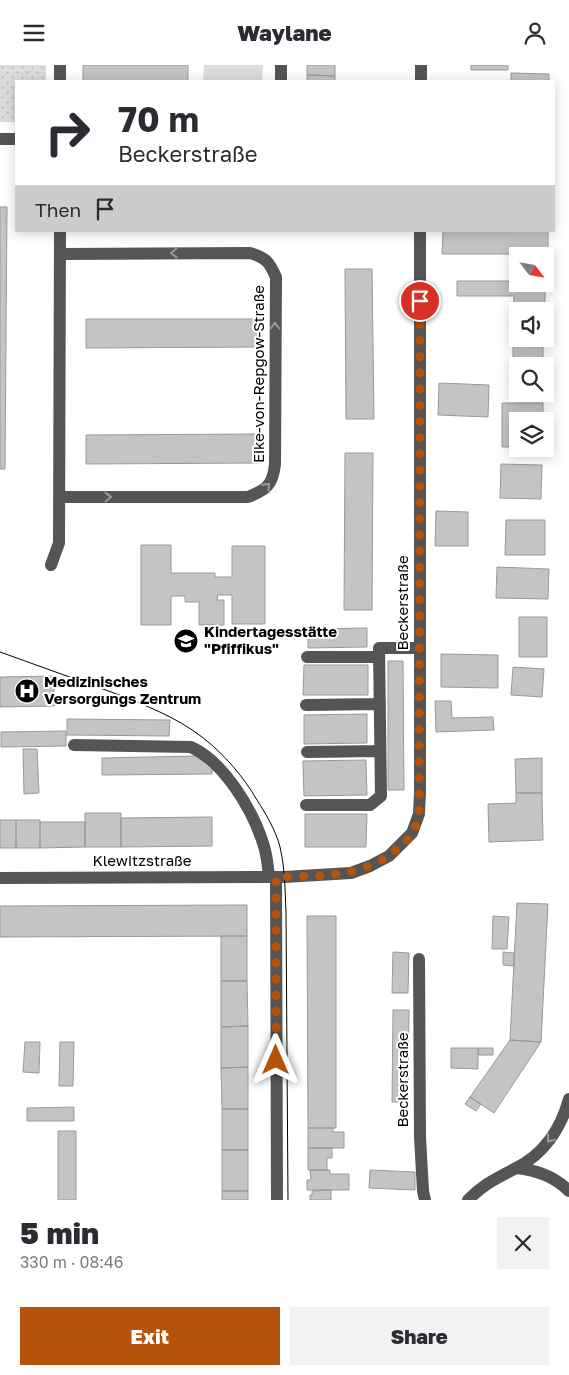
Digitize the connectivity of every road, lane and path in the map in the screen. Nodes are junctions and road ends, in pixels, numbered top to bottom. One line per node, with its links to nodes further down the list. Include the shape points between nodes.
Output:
1 (60, 65): 4 (street)
2 (281, 65): 5 (street)
3 (421, 65): 6 (street)
4 (60, 80)
5 (281, 80)
6 (421, 80)
7 (0, 139): 8 (street)
8 (15, 139)
9 (60, 232): 11 (street)
10 (420, 232): 14 (street, Beckerstraße)
11 (60, 254): 12 (street); 12 (street, Eike-von-Repgow-Straße, one-way to 11, via 248,497 263,491 274,478 276,464 276,277 269,262 250,253)
12 (60, 497): 13 (street, via 59,543)
13 (51, 565)
14 (420, 648): 16 (street, via 379,648); 23 (street, Beckerstraße, via 419,814 412,833 389,856 352,873)
15 (307, 657): 16 (street)
16 (379, 657): 17 (street)
17 (380, 704): 18 (street); 20 (street)
18 (306, 705)
19 (74, 745): 23 (street, via 191,747 201,751 234,786 253,818)
20 (380, 751): 21 (street); 22 (street, via 380,796 370,805)
21 (307, 752)
22 (306, 805)
23 (276, 877): 24 (street, Klewitzstraße); 29 (street)
24 (0, 878)
25 (418, 959): 30 (street, Beckerstraße, via 420,1137)
26 (569, 1099): 27 (street, one-way to 27, via 561,1121 546,1144)
27 (516, 1168): 28 (street, via 548,1175); 31 (street, via 490,1180)
28 (569, 1191)
29 (277, 1200)
30 (425, 1200)
31 (468, 1200)

